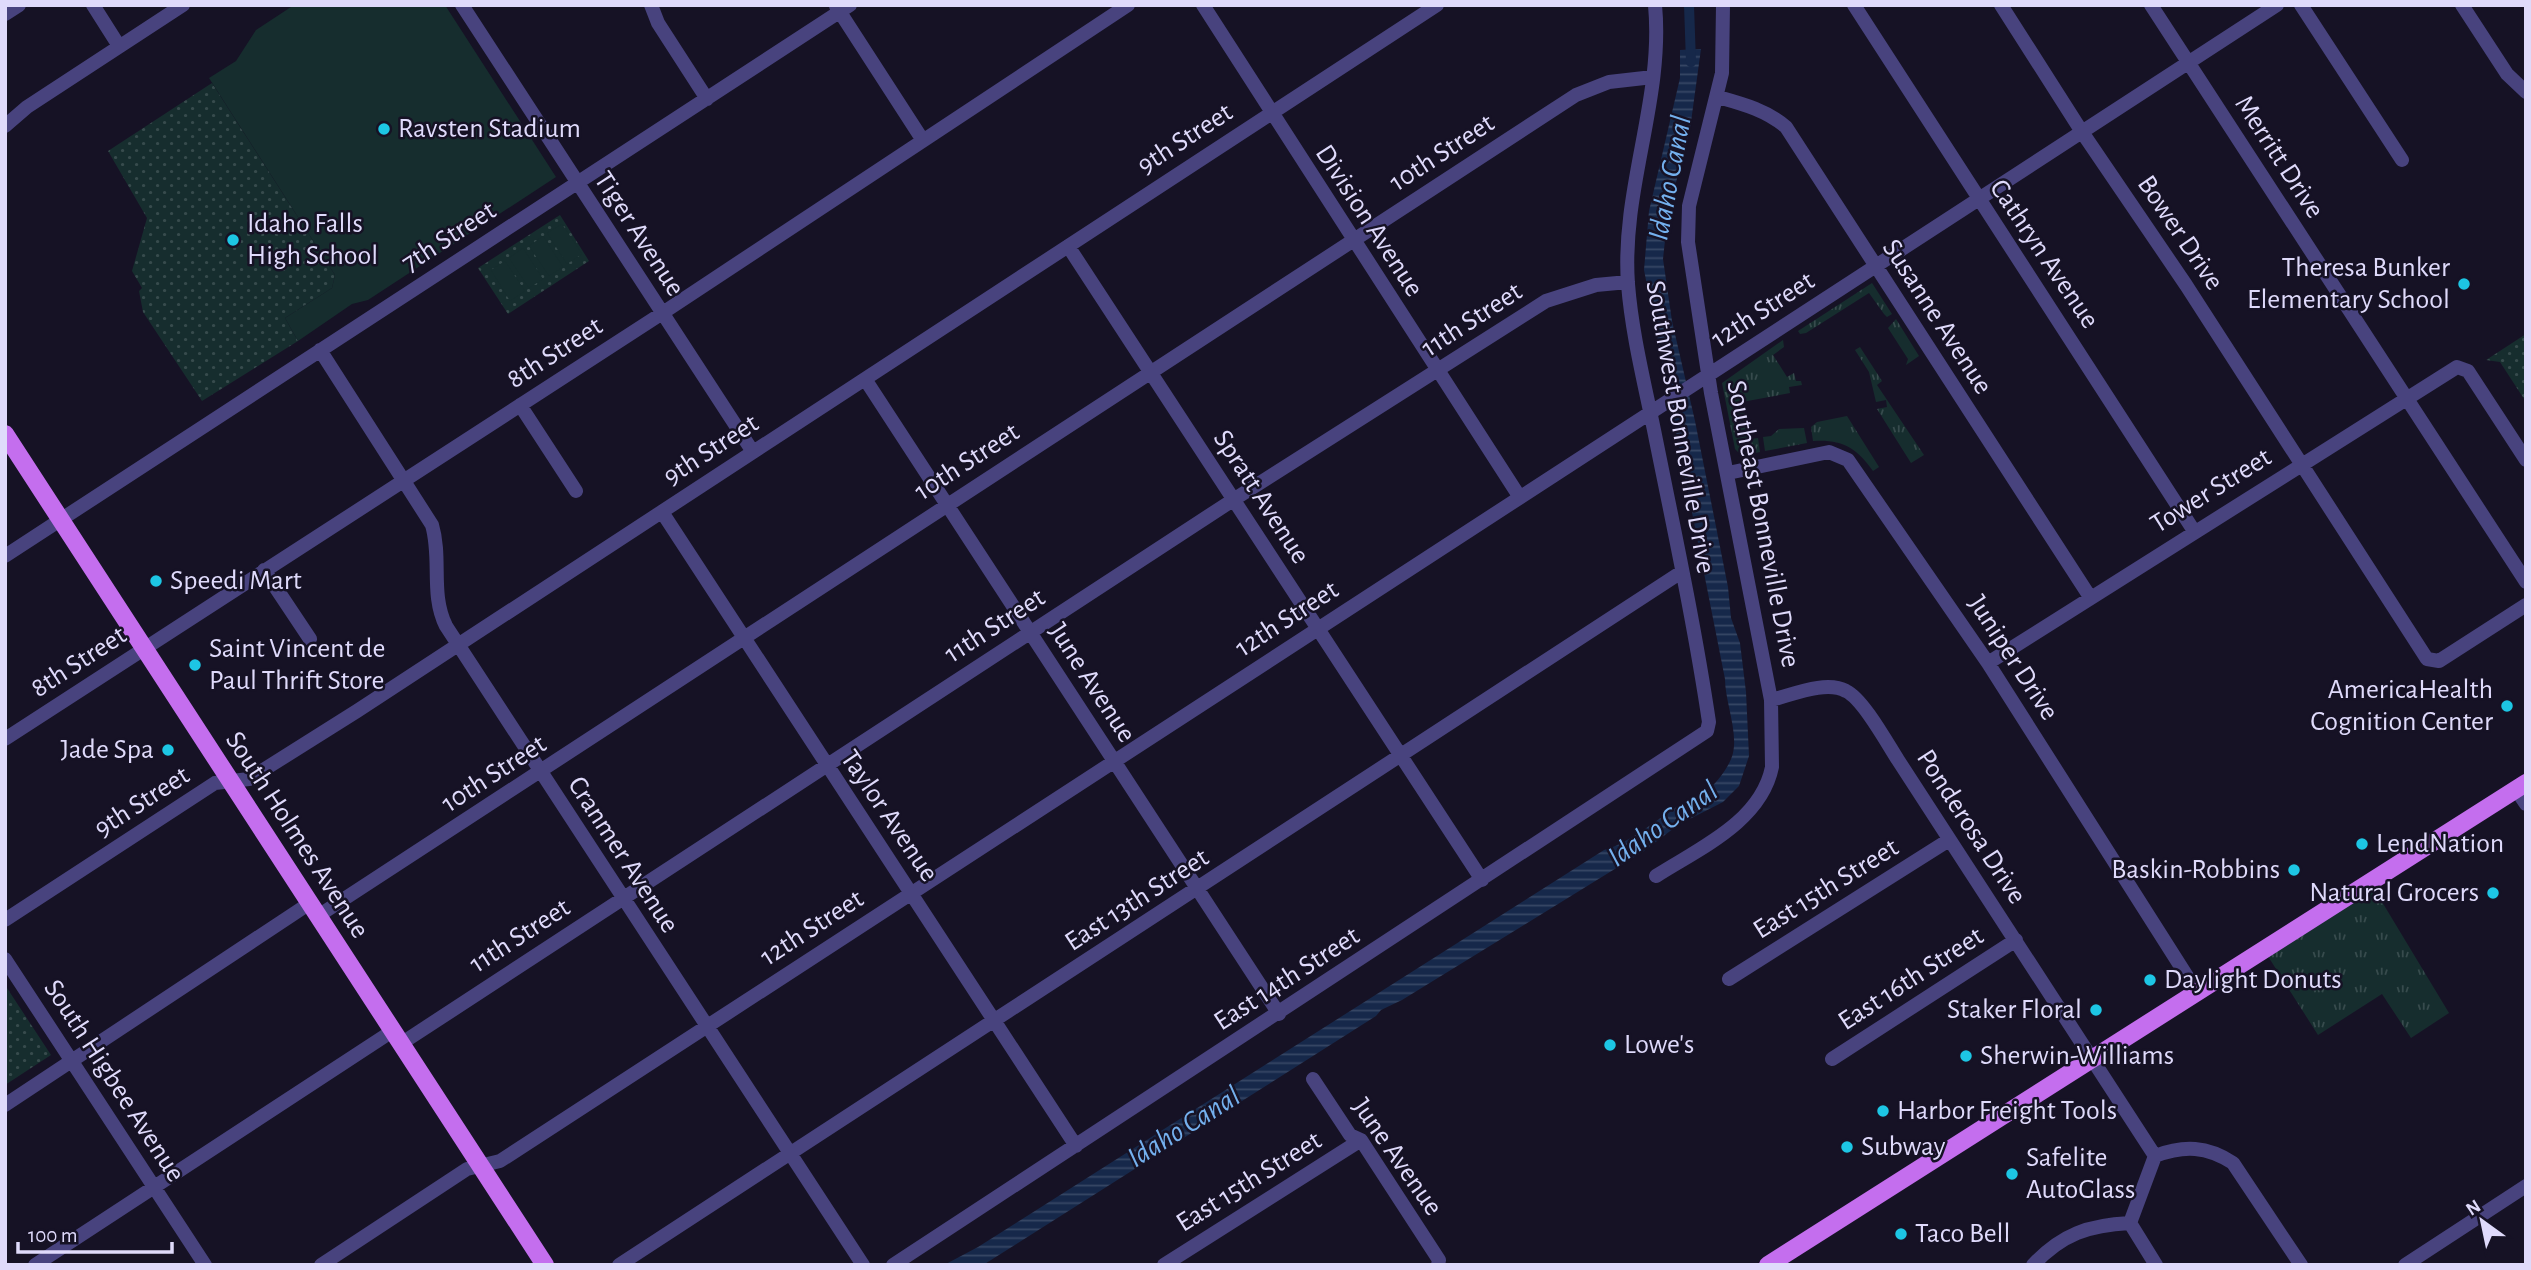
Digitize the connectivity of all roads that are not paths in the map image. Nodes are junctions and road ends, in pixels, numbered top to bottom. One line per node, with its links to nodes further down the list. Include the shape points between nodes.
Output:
1 (19, 5): 18 (street)
2 (93, 5): 19 (street)
3 (183, 5): 19 (street)
4 (463, 5): 30 (street, Tiger Avenue)
5 (651, 5): 24 (street)
6 (1128, 5): 28 (street, 8th Street)
7 (1203, 5): 25 (street, Division Avenue)
8 (1437, 5): 25 (street, 9th Street)
9 (1655, 5): 21 (street, Southwest Bonneville Drive, via 1658,39)
10 (1723, 5): 23 (street, Southeast Bonneville Drive)
11 (1854, 5): 31 (street, Cathryn Avenue)
12 (2001, 5): 27 (street, Bower Drive)
13 (2151, 5): 20 (street, Merritt Drive)
14 (2277, 5): 20 (street, 12th Street)
15 (2301, 5): 29 (street)
16 (2462, 5): 22 (street, via 2507,74)
17 (842, 7): 24 (street, 7th Street); 28 (street)
18 (5, 14)
19 (119, 46): 26 (street)
20 (2188, 63): 27 (street, 12th Street); 42 (street, Merritt Drive)
21 (1653, 77): 32 (street, 10th Street, via 1609,82 1576,95); 35 (street, Southwest Bonneville Drive, via 1629,215)
22 (2526, 92)
23 (1718, 97): 34 (street, Susanne Avenue, via 1754,107 1786,127); 40 (street, Southeast Bonneville Drive, via 1701,153 1688,225)
24 (707, 99): 30 (street, 7th Street)
25 (1270, 112): 32 (street, Division Avenue); 33 (street, 9th Street)
26 (5, 126)
27 (2082, 132): 31 (street, 12th Street); 48 (street, Bower Drive)
28 (922, 139): 36 (street, 8th Street)
29 (2402, 160)
30 (578, 184): 36 (street, Tiger Avenue); 37 (street, 7th Street)
31 (1978, 200): 34 (street, 12th Street); 57 (street, Cathryn Avenue)
32 (1352, 241): 38 (street, 10th Street); 39 (street, Division Avenue)
33 (1068, 246): 38 (street, Spratt Avenue); 41 (street, 9th Street)
34 (1875, 266): 40 (street, 12th Street); 62 (street, Susanne Avenue)
35 (1628, 282): 39 (street, 11th Street, via 1596,285 1546,301); 44 (street, Southwest Bonneville Drive)
36 (661, 314): 43 (street, 8th Street); 46 (street, Tiger Avenue)
37 (320, 350): 50 (street, Cranmer Avenue); 56 (street, 7th Street)
38 (1151, 371): 53 (street, Spratt Avenue); 54 (street, 10th Street)
39 (1438, 371): 52 (street, Division Avenue); 53 (street, 11th Street)
40 (1709, 374): 44 (street, 12th Street); 49 (street, Southeast Bonneville Drive)
41 (865, 379): 46 (street, 9th Street); 54 (street, June Avenue)
42 (2407, 398): 47 (street, Tower Street, via 2464,367); 48 (street, Tower Street); 61 (street, Merritt Drive)
43 (520, 405): 50 (street, 8th Street); 51 (street)
44 (1650, 411): 52 (street, 12th Street); 60 (street, Southwest Bonneville Drive)
45 (5, 434): 56 (main road, South Holmes Avenue)
46 (753, 452): 55 (street, 9th Street)
47 (2526, 460)
48 (2300, 464): 57 (street, Tower Street); 63 (street, Bower Drive, via 2427,659 2434,662)
49 (1728, 473): 70 (street, Juniper Drive, via 1829,452 1848,460); 71 (street, Southeast Bonneville Drive)
50 (404, 480): 59 (street, 8th Street); 68 (street, Cranmer Avenue, via 432,525 438,552 436,596)
51 (576, 491)
52 (1519, 496): 64 (street, 12th Street)
53 (1233, 500): 64 (street, Spratt Avenue); 65 (street, 11th Street)
54 (947, 504): 65 (street, June Avenue); 67 (street, 10th Street)
55 (662, 512): 67 (street, Taylor Avenue); 68 (street, 9th Street)
56 (60, 518): 58 (street, 7th Street); 69 (main road, South Holmes Avenue)
57 (2194, 531): 62 (street, Tower Street)
58 (5, 556)
59 (264, 570): 66 (street); 69 (street, 8th Street)
60 (1680, 573): 72 (street, Southwest Bonneville Drive, via 1699,654); 74 (street, East 13th Street)
61 (2526, 582)
62 (2090, 597): 70 (street, Tower Street)
63 (2526, 606)
64 (1317, 629): 74 (street, Spratt Avenue); 75 (street, 12th Street)
65 (1029, 632): 75 (street, June Avenue); 76 (street, 11th Street)
66 (310, 639)
67 (744, 639): 76 (street, Taylor Avenue); 77 (street, 10th Street)
68 (458, 644): 77 (street, Cranmer Avenue); 78 (street, 9th Street, via 250,779)
69 (143, 649): 73 (street, 8th Street); 78 (main road, South Holmes Avenue)
70 (1988, 663): 91 (street, Juniper Drive)
71 (1771, 699): 80 (street, Ponderosa Drive, via 1825,688 1846,690); 81 (street, Southeast Bonneville Drive, via 1772,767 1761,794 1734,826)
72 (1707, 731): 82 (street, East 14th Street)
73 (5, 739)
74 (1400, 755): 82 (street, Spratt Avenue); 83 (street, East 13th Street)
75 (1114, 761): 83 (street, June Avenue); 84 (street, 12th Street)
76 (825, 765): 84 (street, Taylor Avenue); 85 (street, 11th Street)
77 (541, 774): 85 (street, Cranmer Avenue); 86 (street, 10th Street)
78 (230, 782): 86 (main road, South Holmes Avenue); 87 (street, 9th Street, via 215,783)
79 (2523, 792): 91 (main road)
80 (1949, 840): 88 (street, Ponderosa Drive); 90 (street, East 15th Street)
81 (1656, 876)
82 (1482, 880): 92 (street, East 14th Street)
83 (1197, 890): 92 (street, June Avenue); 93 (street, East 13th Street)
84 (911, 893): 93 (street, Taylor Avenue); 94 (street, 12th Street)
85 (623, 898): 94 (street, Cranmer Avenue); 95 (street, 11th Street)
86 (314, 910): 95 (main road, South Holmes Avenue); 98 (street, 10th Street)
87 (5, 920)
88 (2016, 940): 96 (street, East 16th Street); 97 (street, Ponderosa Drive)
89 (5, 959): 98 (street, South Higbee Avenue)
90 (1729, 979)
91 (2197, 992): 97 (main road)
92 (1279, 1014): 102 (street, East 14th Street)
93 (994, 1022): 102 (street, Taylor Avenue); 103 (street, East 13th Street)
94 (707, 1027): 103 (street, Cranmer Avenue); 105 (street, 12th Street, via 500,1161)
95 (398, 1037): 105 (main road, South Holmes Avenue); 107 (street, 11th Street)
96 (1832, 1059)
97 (2092, 1059): 104 (street, Ponderosa Drive); 118 (main road)
98 (73, 1062): 100 (street, 10th Street); 107 (street, South Higbee Avenue)
99 (1313, 1079): 101 (street, June Avenue, via 1350,1135)
100 (5, 1105)
101 (1361, 1140): 116 (street, East 15th Street); 117 (street, June Avenue)
102 (1076, 1146): 115 (street, East 14th Street)
103 (789, 1153): 113 (street, East 13th Street); 114 (street, Cranmer Avenue)
104 (2155, 1156): 108 (street); 121 (street, via 2174,1149 2205,1150 2233,1163)
105 (482, 1166): 111 (street, 12th Street, via 467,1168); 112 (main road, South Holmes Avenue)
106 (2526, 1186): 122 (street)
107 (154, 1188): 109 (street, 11th Street); 110 (street, South Higbee Avenue)
108 (2130, 1223): 119 (street, via 2096,1225 2069,1236); 120 (street)
109 (35, 1265)
110 (205, 1265)
111 (321, 1265)
112 (545, 1265)
113 (619, 1265)
114 (863, 1265)
115 (893, 1265)
116 (1164, 1265)
117 (1438, 1265)
118 (1768, 1265)
119 (2033, 1265)
120 (2156, 1265)
121 (2301, 1265)
122 (2405, 1265)

